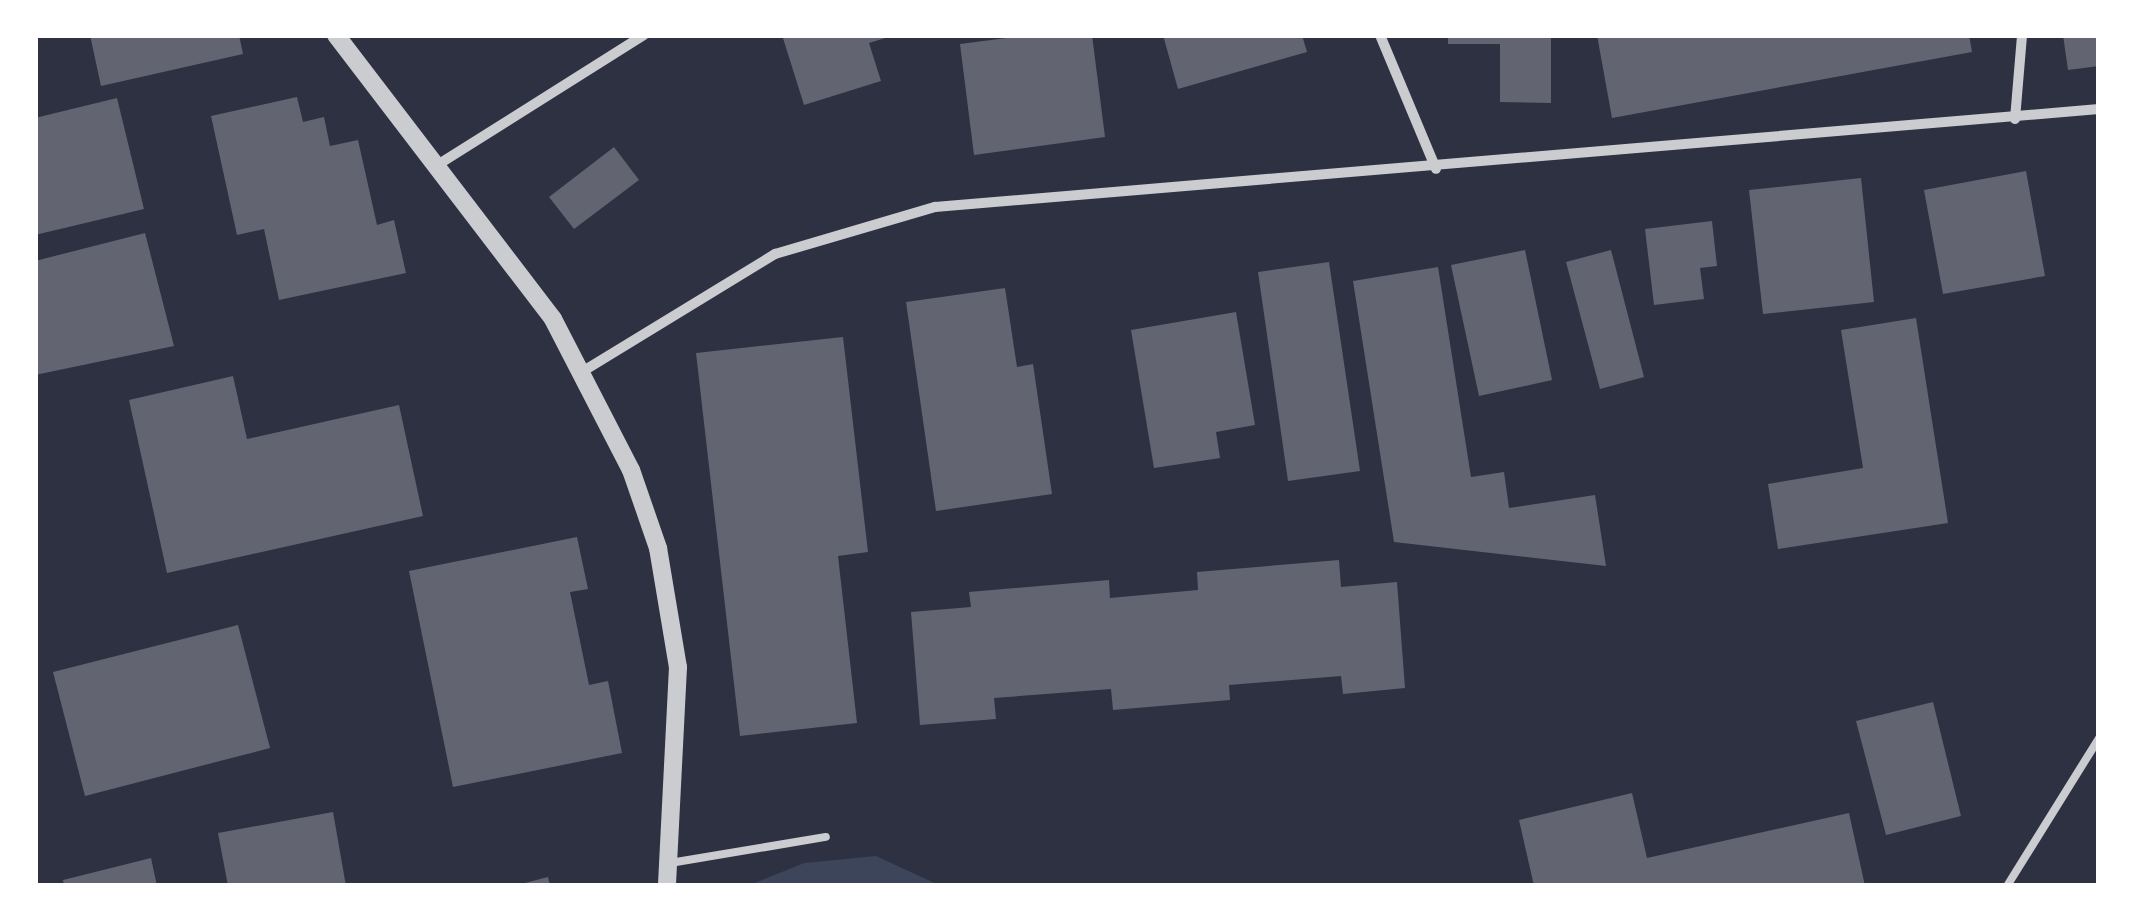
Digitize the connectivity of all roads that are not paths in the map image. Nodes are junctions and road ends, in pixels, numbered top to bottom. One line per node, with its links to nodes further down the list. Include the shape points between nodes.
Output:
1 (336, 35): 7 (street)
2 (644, 35): 7 (street)
3 (1380, 35): 8 (street)
4 (2022, 35): 6 (street)
5 (2099, 110): 6 (street)
6 (2015, 120): 8 (street)
7 (439, 164): 9 (street)
8 (1436, 169): 9 (street, via 904,212 775,254)
9 (585, 370): 12 (street, via 641,496 675,634 681,707)
10 (2099, 738): 14 (lane)
11 (826, 838): 12 (lane)
12 (670, 864): 13 (street)
13 (666, 886)
14 (2007, 886)

